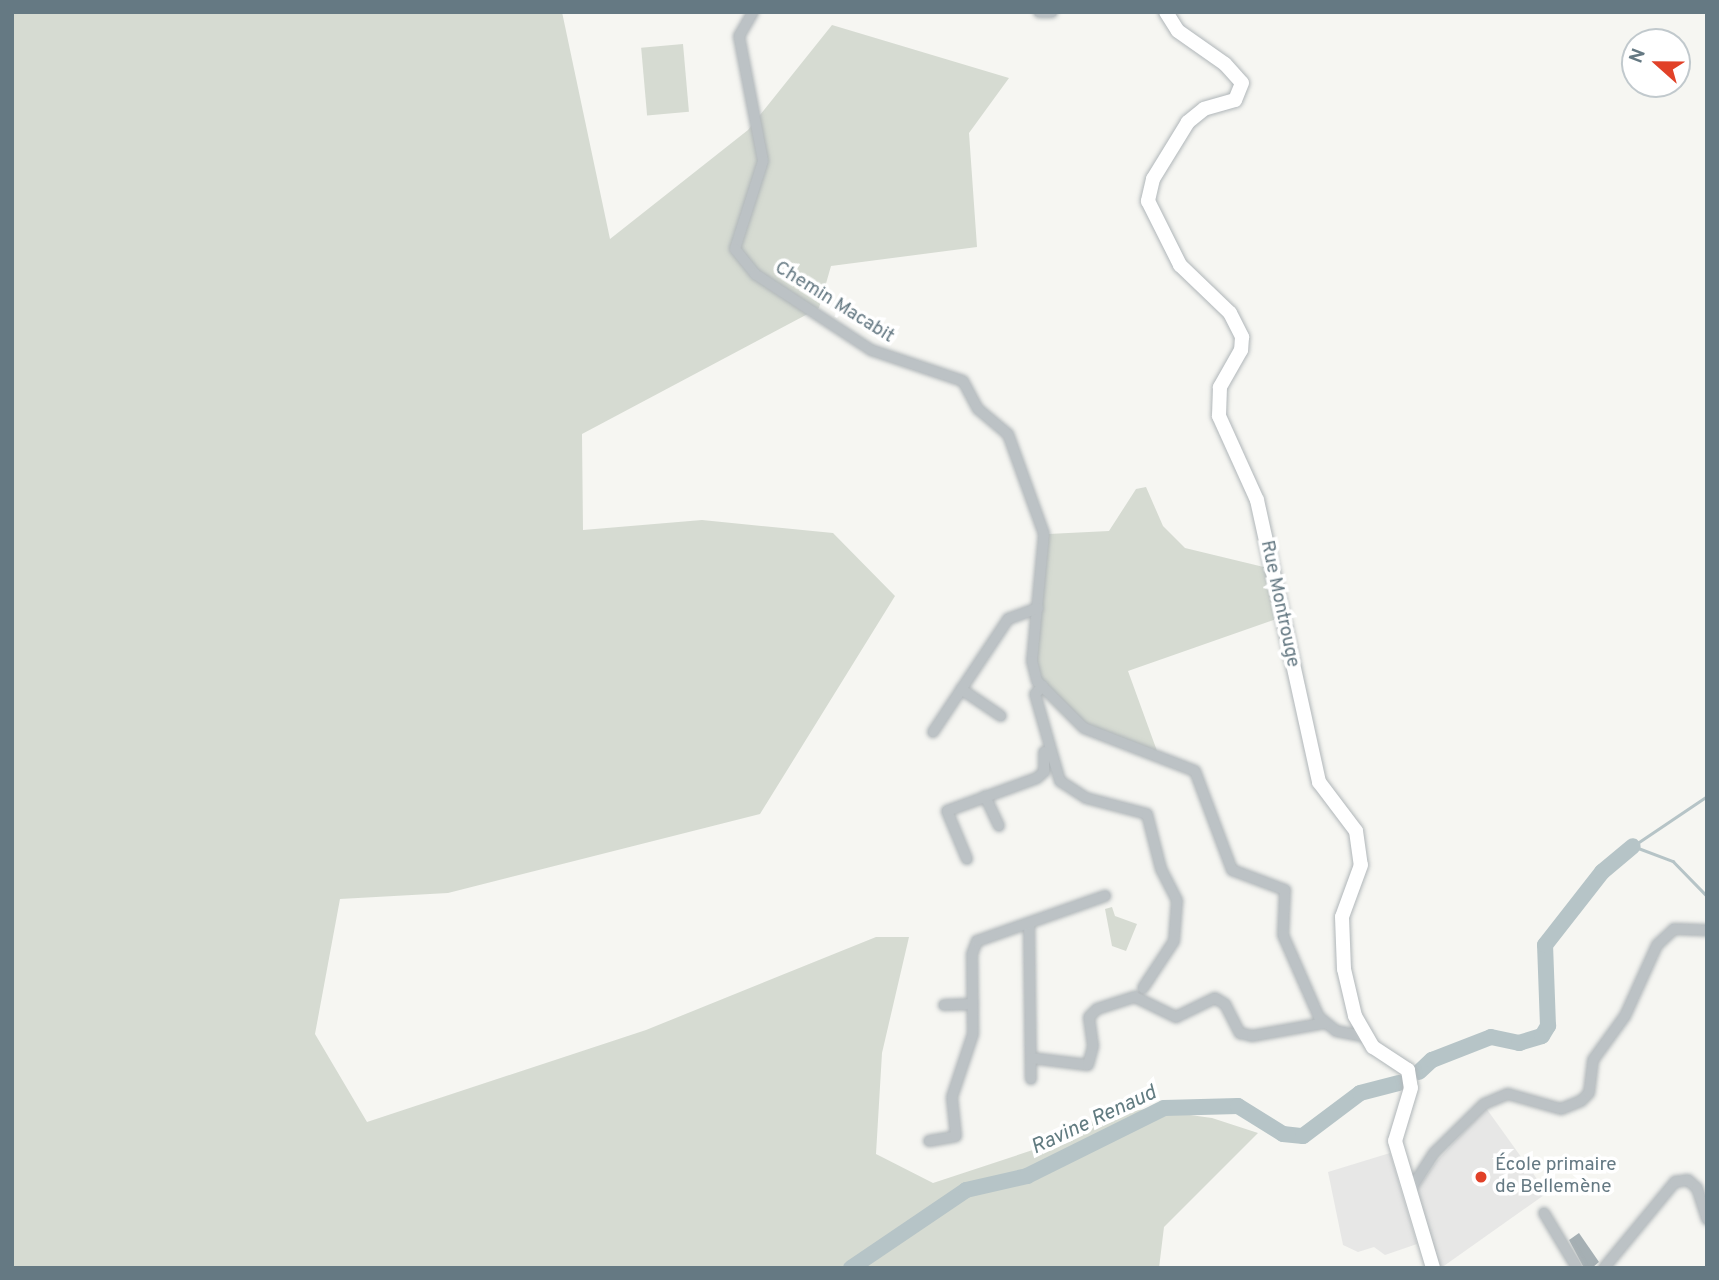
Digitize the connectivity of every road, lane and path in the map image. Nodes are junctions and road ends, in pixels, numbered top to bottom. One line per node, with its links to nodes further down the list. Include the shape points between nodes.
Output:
1 (753, 12): 5 (street, Chemin Macabit, via 739,36 754,91 763,161 735,249 755,274 872,350 962,381 978,409 1007,434 1044,534)
2 (1039, 12): 3 (street)
3 (1052, 12)
4 (1166, 12): 21 (main road, Rue Montrouge, via 1178,31 1225,64 1242,83 1235,100 1204,109 1188,122 1153,178 1148,201 1180,265 1230,313 1242,337 1241,350 1220,387 1219,416 1257,500 1319,782 1356,831 1361,849 1342,934 1350,998)
5 (1038, 608): 6 (street, Chemin Macabit, via 1033,673); 7 (street, via 1008,619)
6 (1043, 686): 10 (street, Chemin Macabit, via 1035,694); 20 (street, Chemin Macabit, via 1084,728 1195,771 1232,870 1284,890 1280,924 1290,962)
7 (961, 690): 8 (street); 9 (street)
8 (1001, 716)
9 (933, 732)
10 (1046, 742): 11 (street, via 1041,775); 17 (street, Chemin Macabit, via 1052,769 1069,788 1138,810 1150,820 1161,869 1177,901 1179,925)
11 (985, 796): 12 (street); 13 (street, via 947,811)
12 (999, 826)
13 (967, 859)
14 (1105, 896): 15 (street)
15 (1029, 923): 18 (street, via 977,942); 22 (street)
16 (1707, 930): 25 (street, via 1674,929 1657,945 1625,1016 1593,1060 1588,1093 1581,1101 1561,1109 1508,1094 1484,1104 1434,1153)
17 (1143, 988)
18 (973, 1004): 19 (street); 24 (street, via 970,1050 952,1097 956,1136)
19 (944, 1005)
20 (1325, 1023): 21 (street); 22 (street, via 1252,1036 1240,1033 1225,1004 1215,998 1176,1017 1135,997 1097,1009 1089,1017 1093,1046 1088,1065)
21 (1368, 1037): 25 (main road, Rue Montrouge, via 1381,1054 1408,1070 1411,1088 1395,1141)
22 (1031, 1058): 23 (street)
23 (1031, 1079)
24 (929, 1141)
25 (1409, 1193): 28 (main road, Rue Montrouge)
26 (1544, 1213): 29 (street)
27 (1707, 1219): 30 (street, via 1693,1183 1675,1182)
28 (1433, 1268)
29 (1577, 1268)
30 (1604, 1268)

